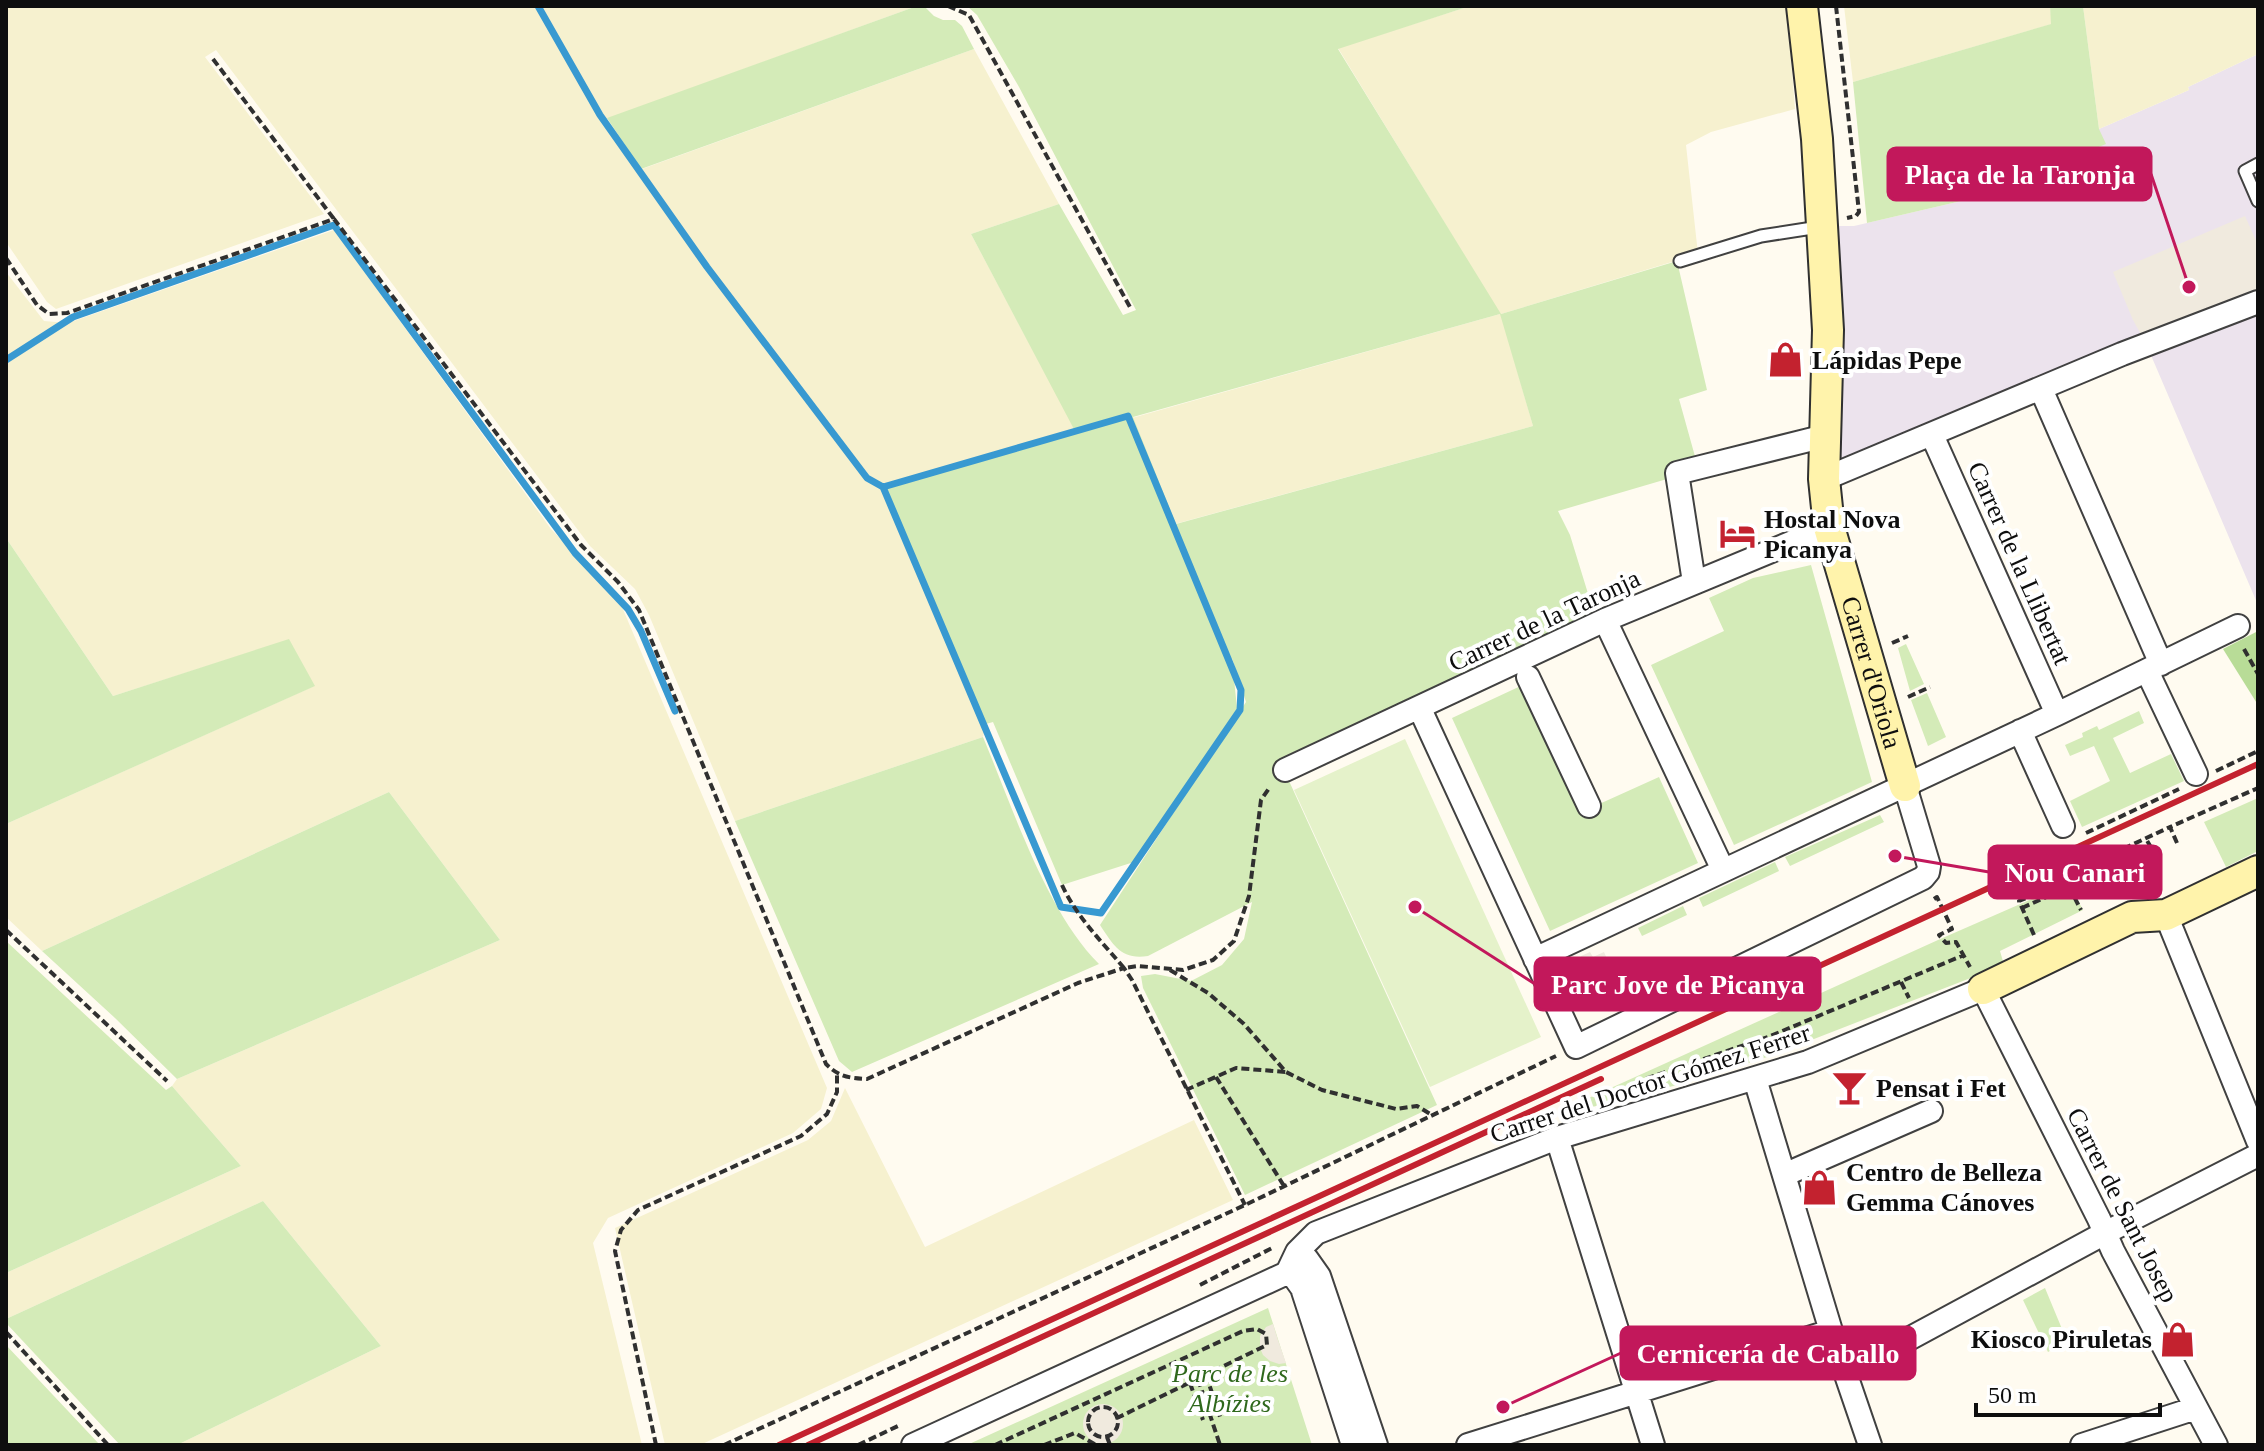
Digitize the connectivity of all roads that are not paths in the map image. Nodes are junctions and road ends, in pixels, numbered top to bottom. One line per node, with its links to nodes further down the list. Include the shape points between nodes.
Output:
1 (1802, 6): 4 (street, Carrer d'Oriola, via 1817,139)
2 (2258, 164): 3 (lane, via 2245,171)
3 (2258, 201)
4 (1834, 222): 5 (lane, via 1761,236); 9 (street, Carrer d'Oriola)
5 (1680, 261)
6 (2258, 302): 7 (street)
7 (2041, 389): 8 (street); 15 (street)
8 (1932, 435): 10 (street); 18 (street, Carrer de la Llibertat)
9 (1825, 436): 10 (street, Carrer d'Oriola); 12 (street, via 1677,473)
10 (1824, 479): 11 (street, Carrer d'Oriola)
11 (1829, 527): 12 (street, Carrer de la Taronja); 22 (street, Carrer d'Oriola)
12 (1694, 582): 13 (street, Carrer de la Taronja)
13 (1605, 620): 17 (street, Carrer de la Taronja); 25 (street)
14 (2239, 634): 15 (street)
15 (2154, 667): 18 (street); 21 (street)
16 (1528, 677): 23 (street)
17 (1420, 709): 20 (street, Carrer de la Taronja); 28 (street)
18 (2057, 714): 19 (street)
19 (2020, 731): 22 (street); 24 (street)
20 (1285, 770)
21 (2199, 777)
22 (1905, 786): 25 (street); 28 (street, Carrer d'Oriola, via 1929,866 1923,878 1576,1047)
23 (1589, 806)
24 (2068, 832)
25 (1723, 870): 28 (street)
26 (2258, 871): 27 (street)
27 (2160, 902): 29 (street); 33 (street)
28 (1535, 959)
29 (1983, 989): 30 (street, Carrer del Doctor Gómez Ferrer); 36 (street, Carrer de Sant Josep)
30 (1755, 1079): 32 (street, Carrer del Doctor Gómez Ferrer); 35 (street)
31 (1931, 1111): 35 (street)
32 (1557, 1138): 37 (street, Carrer del Doctor Gómez Ferrer, via 1316,1233); 41 (street)
33 (2258, 1141)
34 (2258, 1155): 36 (street)
35 (1784, 1175): 39 (street)
36 (2105, 1233): 40 (street, via 1879,1355); 42 (street, Carrer de Sant Josep)
37 (1297, 1252): 38 (street, Carrer del Doctor Gómez Ferrer); 45 (street, via 1319,1276)
38 (1287, 1273): 43 (street); 44 (street, via 1302,1288)
39 (1831, 1331): 40 (street); 41 (street)
40 (1843, 1367): 48 (street)
41 (1636, 1392): 46 (street); 47 (street)
42 (2196, 1408): 49 (street); 50 (street, Carrer de Sant Josep)
43 (913, 1445)
44 (1353, 1445)
45 (1376, 1445)
46 (1468, 1445)
47 (1653, 1445)
48 (1870, 1445)
49 (2082, 1445)
50 (2216, 1445)

